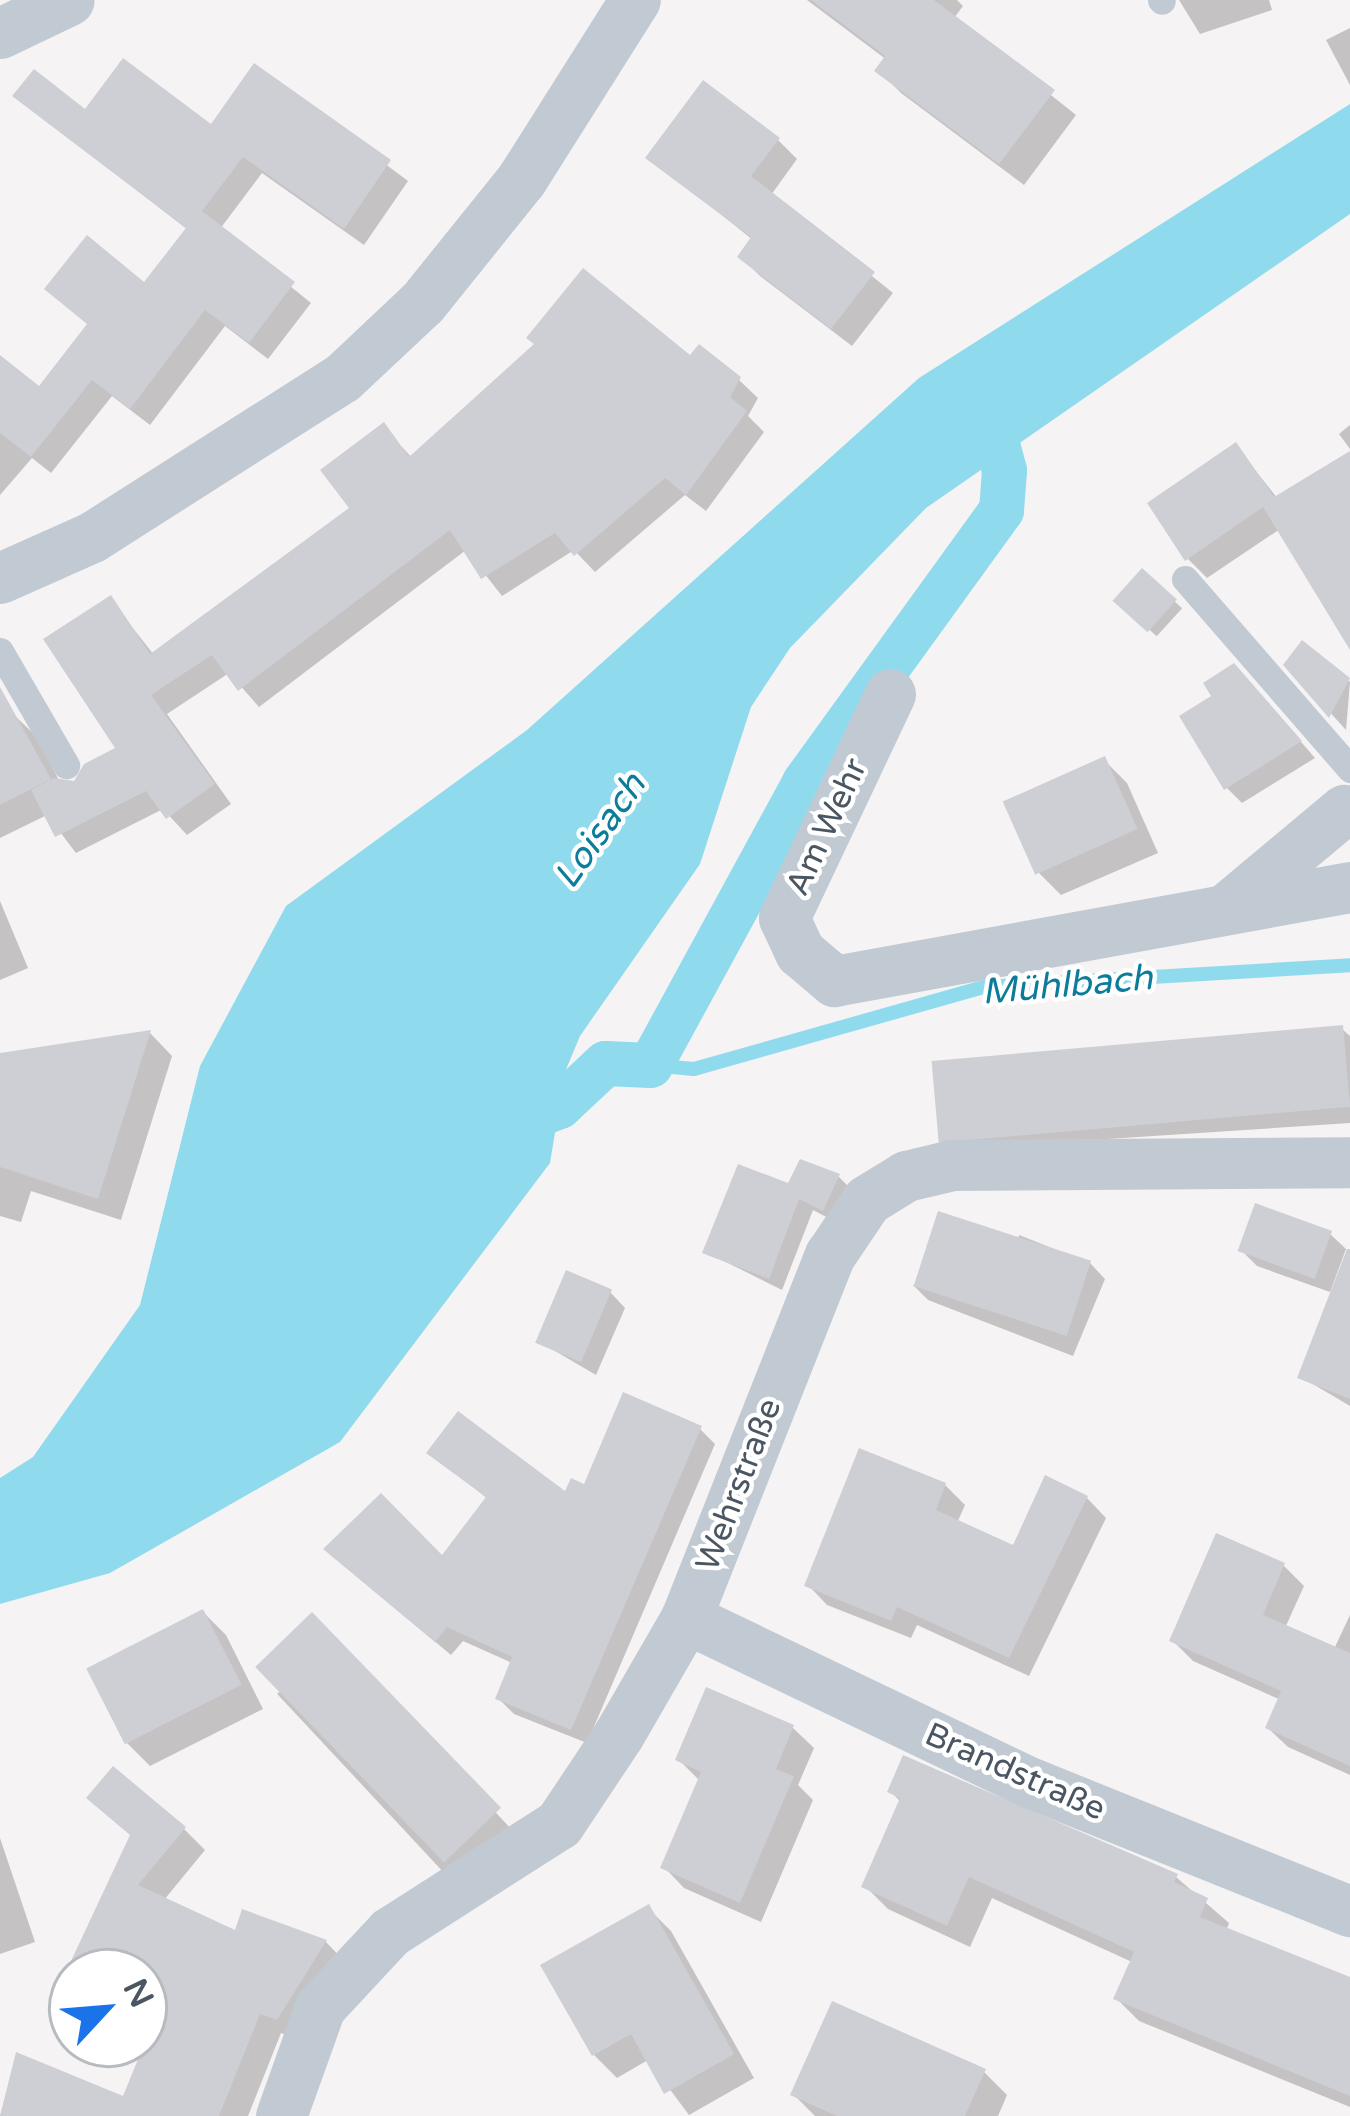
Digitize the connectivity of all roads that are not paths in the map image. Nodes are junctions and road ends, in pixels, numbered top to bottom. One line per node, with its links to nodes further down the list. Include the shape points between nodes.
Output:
1 (69, 0): 3 (street)
2 (635, 0): 4 (street, via 521,180 422,302 343,378 92,537)
3 (0, 33)
4 (0, 578)
5 (1185, 579): 9 (lane)
6 (0, 651): 8 (lane)
7 (890, 694): 12 (street, Am Wehr, via 784,919 800,952 834,981)
8 (67, 765)
9 (1348, 790): 10 (street, via 1340,851); 12 (street, Am Wehr)
10 (1350, 867)
11 (1350, 887): 12 (street, Am Wehr)
12 (1224, 910)
13 (1350, 1162): 14 (street, Wehrstraße, via 952,1165 905,1176 867,1200 830,1255)
14 (686, 1618): 15 (street, Brandstraße, via 1031,1783); 16 (street, Wehrstraße, via 559,1824 390,1932 320,2007)
15 (1350, 1911)
16 (281, 2116)

